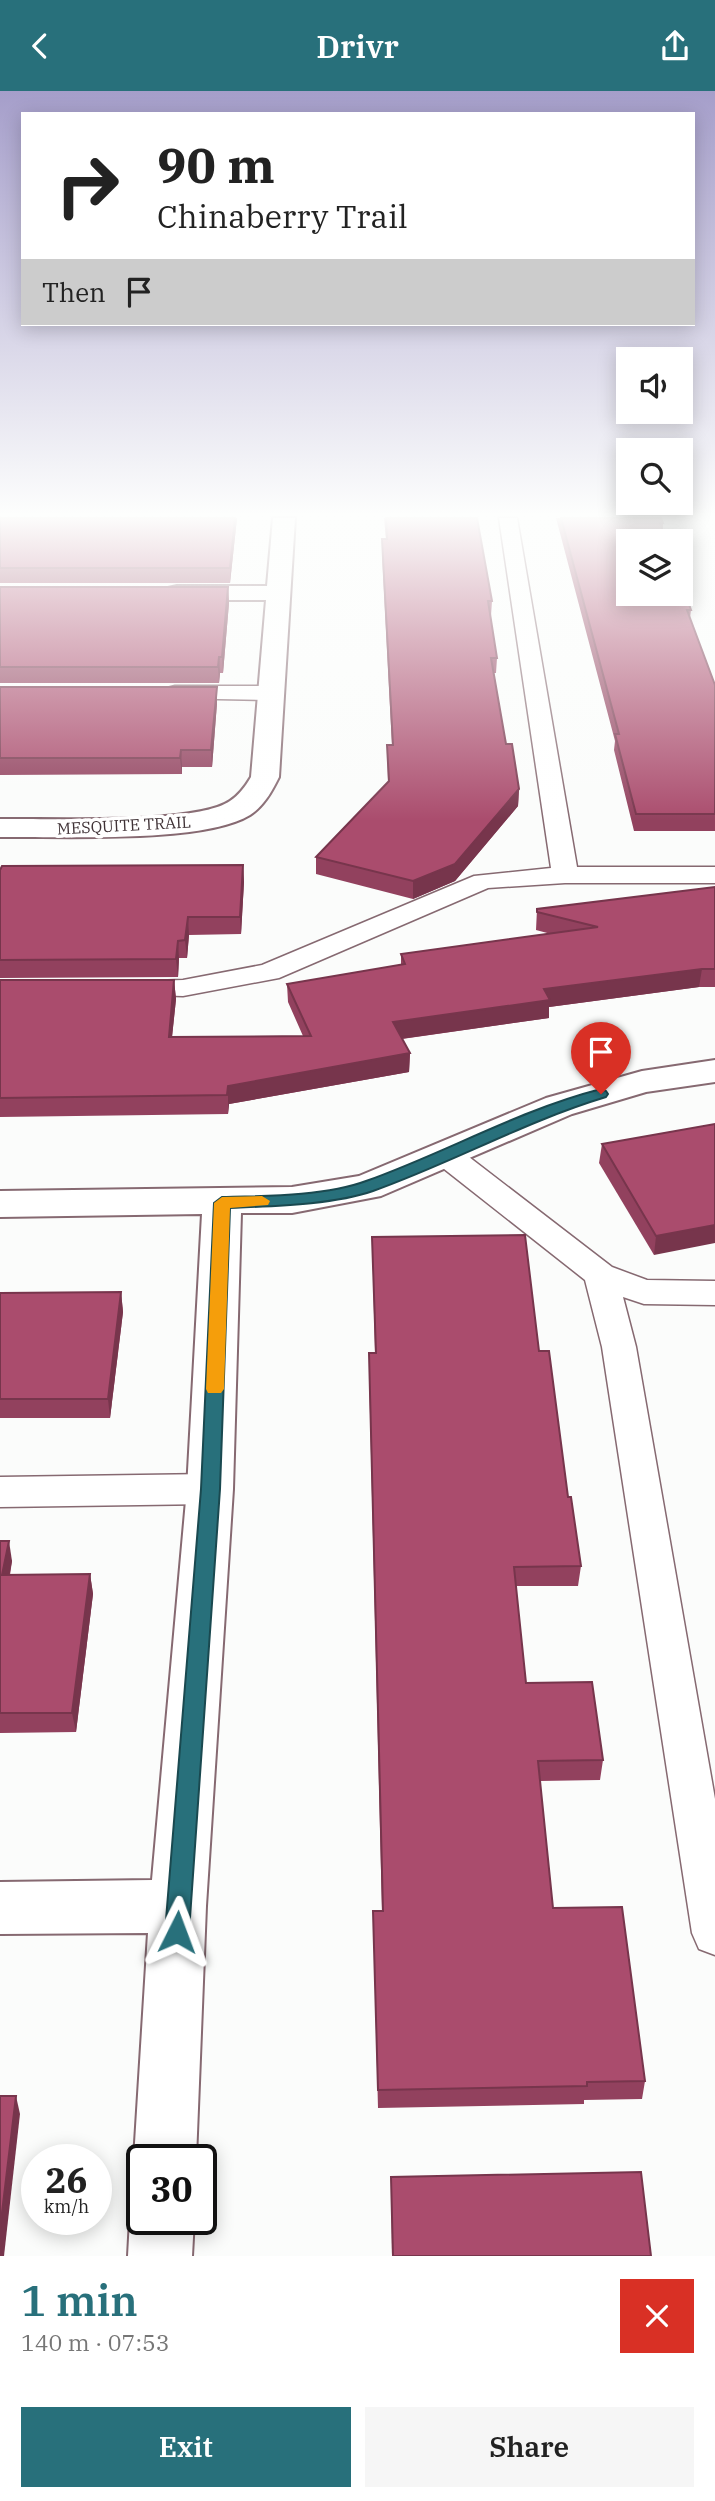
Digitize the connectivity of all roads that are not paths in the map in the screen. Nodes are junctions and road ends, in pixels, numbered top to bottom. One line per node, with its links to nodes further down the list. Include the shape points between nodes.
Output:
1 (277, 619): 4 (street, MESQUITE TRAIL)
2 (524, 619): 6 (lane)
3 (149, 693): 4 (lane)
4 (271, 693): 5 (street, MESQUITE TRAIL, via 265,777 255,795 239,809 172,825)
5 (0, 828)
6 (565, 875): 7 (lane); 8 (lane, via 483,881 269,972 183,988)
7 (715, 875)
8 (105, 988)
9 (715, 1071): 10 (street, via 642,1082 559,1106)
10 (445, 1154): 11 (street, via 367,1187 292,1200); 13 (lane)
11 (222, 1203): 12 (street); 15 (street)
12 (0, 1204)
13 (600, 1275): 14 (lane, via 644,1292); 19 (lane, via 619,1347)
14 (715, 1293)
15 (210, 1489): 16 (lane); 17 (street)
16 (0, 1492)
17 (178, 1906): 18 (street); 20 (street)
18 (0, 1908)
19 (715, 1933)
20 (166, 2144)
21 (161, 2235): 22 (street)
22 (160, 2256)

